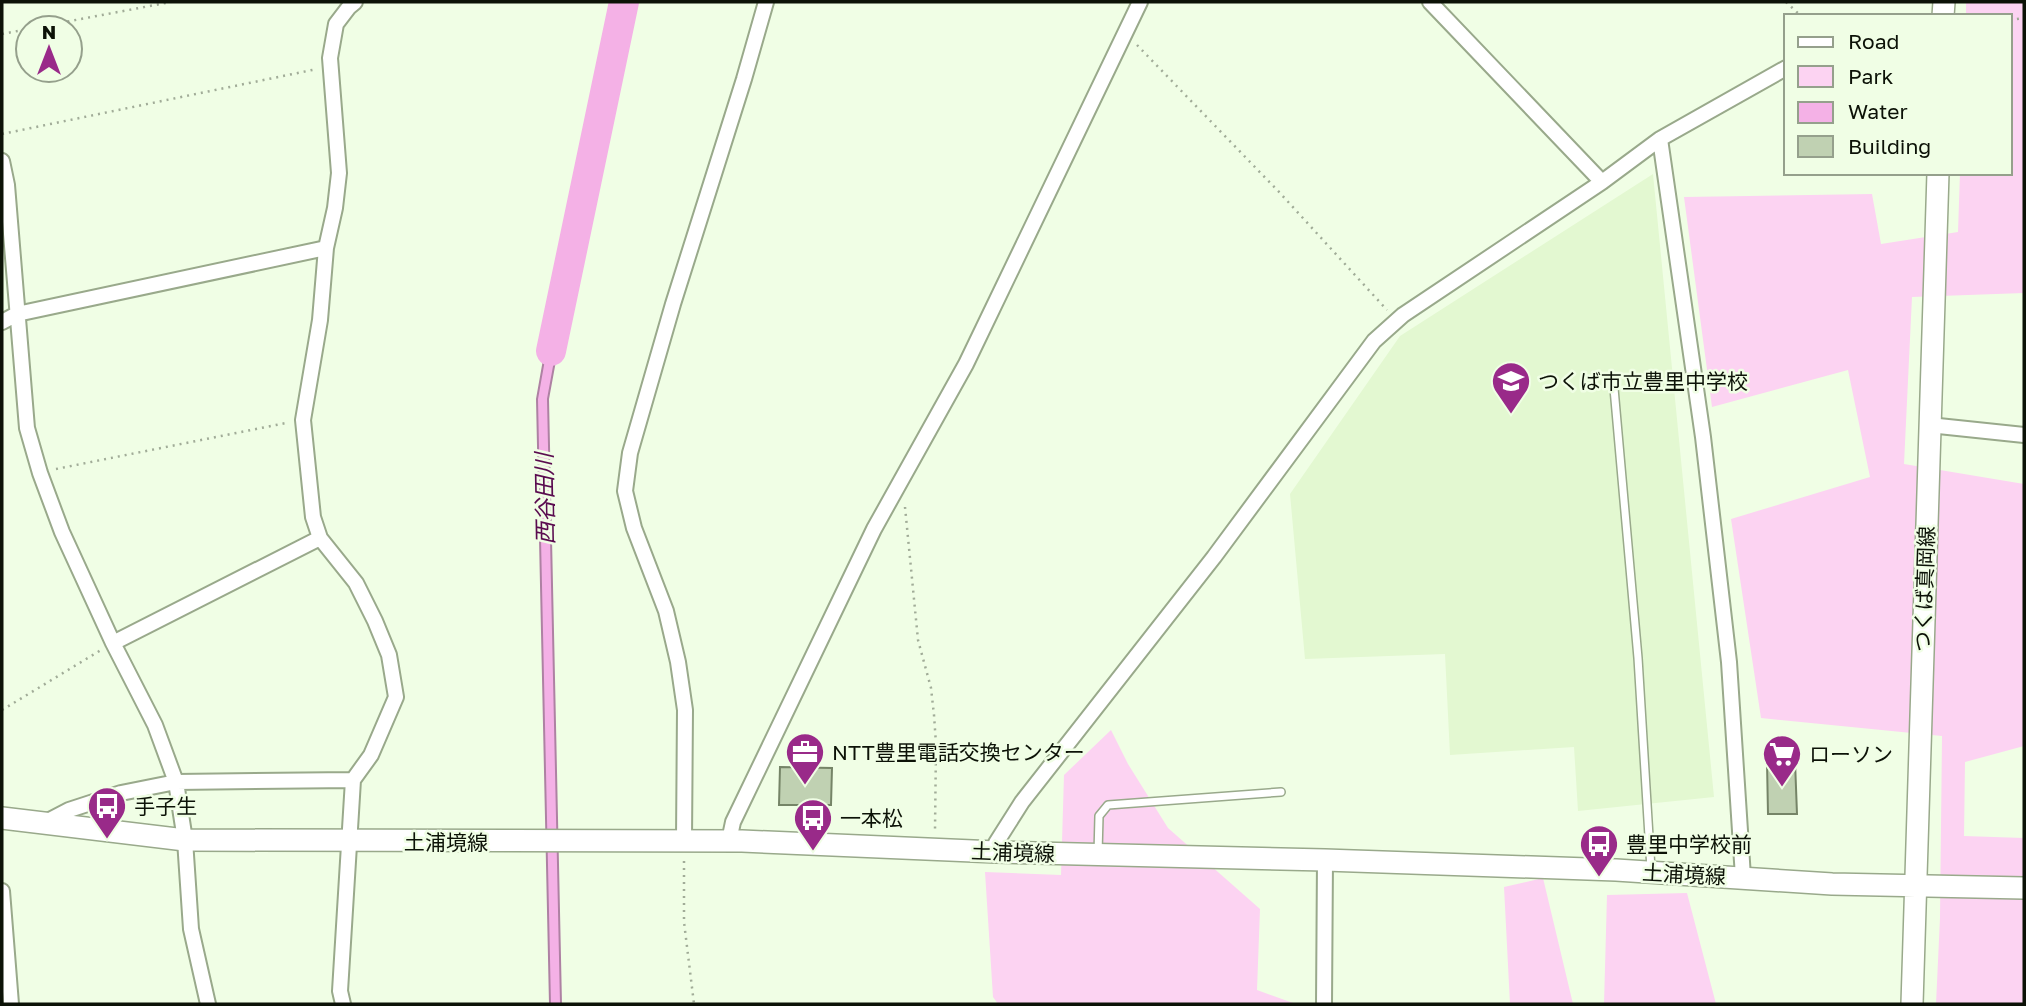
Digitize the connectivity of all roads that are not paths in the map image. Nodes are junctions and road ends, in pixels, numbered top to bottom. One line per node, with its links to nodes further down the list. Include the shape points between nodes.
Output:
1 (355, 2): 10 (street, via 336,24 330,66 339,173)
2 (765, 2): 24 (street, via 630,453 625,491 666,611 678,662 685,710)
3 (1140, 2): 25 (street, via 966,364 874,529 739,810)
4 (1430, 2): 9 (street)
5 (1784, 69): 6 (street)
6 (1660, 139): 9 (street); 31 (street, via 1703,437 1729,662)
7 (2, 161): 11 (street)
8 (1938, 175): 14 (main road, つくば真岡線)
9 (1602, 182): 27 (street, via 1397,320 1374,341 1022,802 996,843)
10 (326, 248): 11 (street); 16 (street, via 320,320 303,420 313,517)
11 (17, 314): 12 (street); 17 (street, via 27,428 40,473)
12 (2, 322)
13 (1613, 377): 30 (lane)
14 (1929, 425): 15 (street); 32 (main road, つくば真岡線)
15 (2024, 435)
16 (320, 538): 17 (street); 18 (street, via 356,583 389,655 396,697 371,755)
17 (113, 643): 19 (street, via 155,725)
18 (353, 780): 19 (street); 26 (street)
19 (176, 782): 22 (street, via 121,793); 23 (street)
20 (1281, 792): 28 (lane, via 1108,806 1099,816)
21 (2, 818): 22 (main road, 土浦境線)
22 (44, 823): 23 (main road, 土浦境線)
23 (185, 840): 26 (main road, 土浦境線); 36 (street, via 191,929)
24 (684, 841): 25 (main road, 土浦境線); 26 (main road, 土浦境線)
25 (729, 841): 27 (main road, 土浦境線)
26 (349, 842): 37 (street)
27 (996, 852): 28 (main road, 土浦境線)
28 (1098, 855): 29 (main road, 土浦境線)
29 (1325, 860): 30 (main road, 土浦境線); 38 (street)
30 (1651, 872): 31 (main road, 土浦境線)
31 (1743, 877): 32 (main road, 土浦境線)
32 (1917, 887): 33 (main road, 土浦境線); 39 (main road, つくば真岡線)
33 (2024, 888)
34 (2, 891): 35 (street)
35 (12, 1004)
36 (208, 1004)
37 (343, 1004)
38 (1324, 1004)
39 (1912, 1004)

